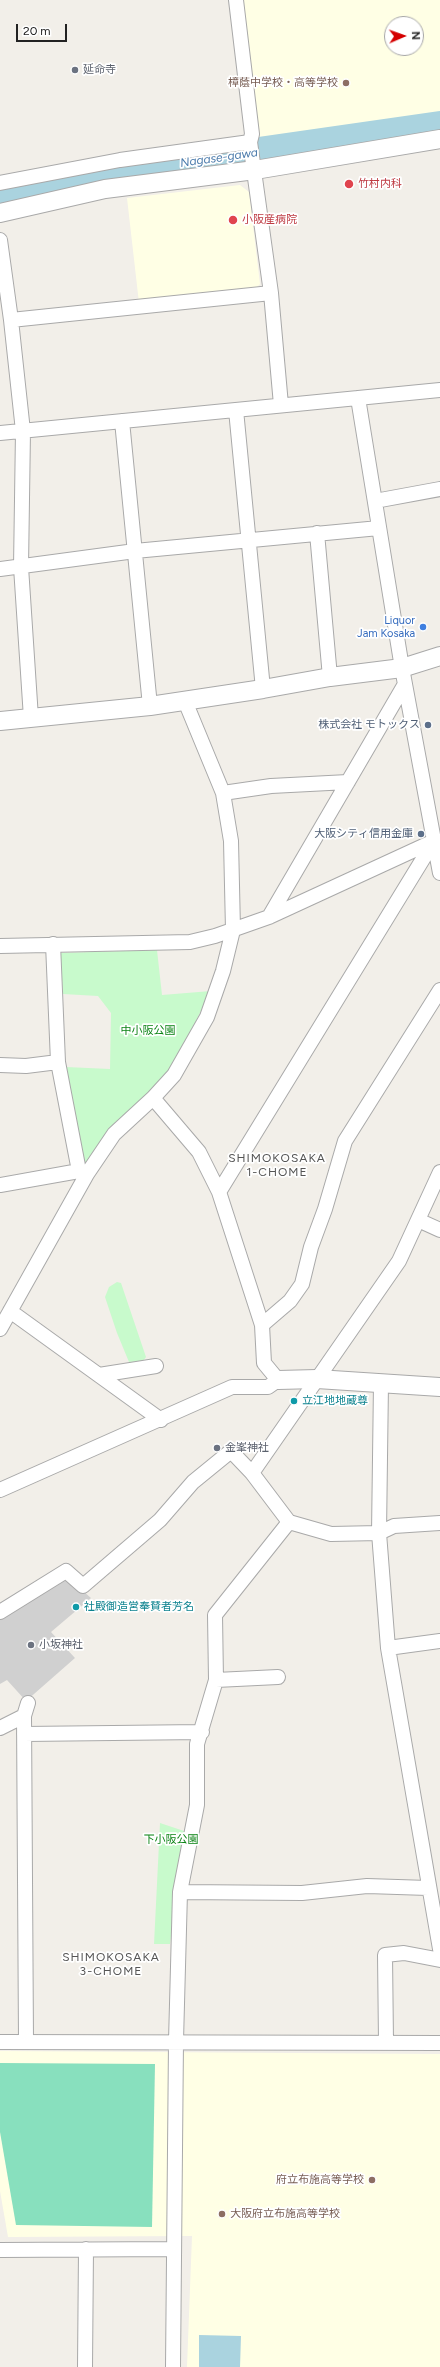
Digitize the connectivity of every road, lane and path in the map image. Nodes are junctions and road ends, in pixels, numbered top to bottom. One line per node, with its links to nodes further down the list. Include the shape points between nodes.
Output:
1 (236, 0): 3 (street, via 252,134)
2 (440, 140): 4 (street)
3 (250, 144): 4 (street); 5 (street, via 120,160)
4 (254, 167): 6 (street, via 105,190); 8 (street)
5 (0, 183)
6 (0, 213)
7 (0, 240): 9 (street)
8 (271, 293): 9 (street); 12 (street)
9 (12, 320): 15 (street)
10 (440, 390): 11 (street)
11 (358, 398): 12 (street); 18 (street)
12 (281, 406): 13 (street)
13 (236, 410): 14 (street); 21 (street)
14 (122, 421): 15 (street); 22 (street)
15 (23, 431): 16 (street); 23 (street)
16 (0, 433)
17 (440, 489): 18 (street)
18 (375, 501): 19 (street)
19 (379, 528): 20 (street); 26 (street)
20 (317, 534): 21 (street); 27 (street)
21 (248, 540): 22 (street); 28 (street)
22 (135, 551): 23 (street); 30 (street)
23 (22, 566): 24 (street); 31 (street)
24 (0, 568)
25 (440, 656): 26 (street)
26 (404, 676): 27 (street); 33 (street); 35 (street)
27 (330, 677): 28 (street)
28 (263, 689): 29 (street)
29 (185, 701): 30 (street); 34 (street)
30 (150, 706): 31 (street)
31 (31, 718): 32 (street)
32 (0, 721)
33 (348, 782): 34 (street, via 270,786); 38 (street)
34 (223, 793): 39 (street, via 232,841)
35 (435, 813): 36 (street)
36 (434, 841): 37 (street); 38 (street); 49 (street)
37 (440, 873)
38 (269, 917): 39 (street)
39 (234, 930): 40 (street, via 190,942); 45 (street, via 207,1017 174,1076)
40 (54, 944): 41 (street); 43 (street)
41 (0, 946)
42 (440, 990): 53 (street, via 345,1141 311,1247 302,1284 290,1301)
43 (58, 1062): 44 (street, via 26,1066); 46 (street)
44 (0, 1065)
45 (153, 1098): 46 (street, via 114,1134); 49 (street, via 199,1152)
46 (83, 1172): 48 (street); 52 (street)
47 (440, 1172): 50 (street)
48 (0, 1184)
49 (218, 1192): 53 (street)
50 (418, 1220): 51 (street); 57 (street, via 399,1261)
51 (440, 1230)
52 (10, 1311): 54 (street); 56 (street)
53 (262, 1325): 58 (street, via 264,1364)
54 (0, 1329)
55 (156, 1366): 56 (street)
56 (99, 1375): 61 (street)
57 (317, 1379): 58 (street); 59 (street); 62 (street)
58 (278, 1380): 61 (street, via 268,1387 232,1387)
59 (381, 1384): 60 (street); 66 (street)
60 (440, 1387)
61 (161, 1420): 63 (street)
62 (252, 1473): 64 (street); 67 (street, via 231,1451 193,1482 160,1520 83,1586 66,1571)
63 (0, 1490)
64 (290, 1522): 66 (street, via 331,1534); 71 (street, via 215,1615)
65 (440, 1523): 66 (street, via 394,1526)
66 (379, 1533): 69 (street)
67 (0, 1612)
68 (440, 1641): 69 (street)
69 (388, 1648): 75 (street)
70 (278, 1677): 71 (street)
71 (216, 1680): 73 (street)
72 (0, 1728): 74 (street, via 26,1709)
73 (202, 1732): 74 (street); 76 (street, via 197,1744 197,1805)
74 (24, 1734): 79 (street)
75 (432, 1891): 76 (street, via 367,1886 302,1893); 77 (street)
76 (180, 1892): 80 (street)
77 (440, 1949)
78 (440, 1960): 82 (street, via 404,1954 385,1955)
79 (26, 2041): 80 (street); 81 (street)
80 (176, 2041): 82 (street); 86 (street)
81 (0, 2042)
82 (386, 2042): 83 (street)
83 (440, 2043)
84 (0, 2250): 85 (street)
85 (86, 2250): 86 (street); 87 (street)
86 (174, 2250): 88 (street)
87 (86, 2367)
88 (173, 2367)

